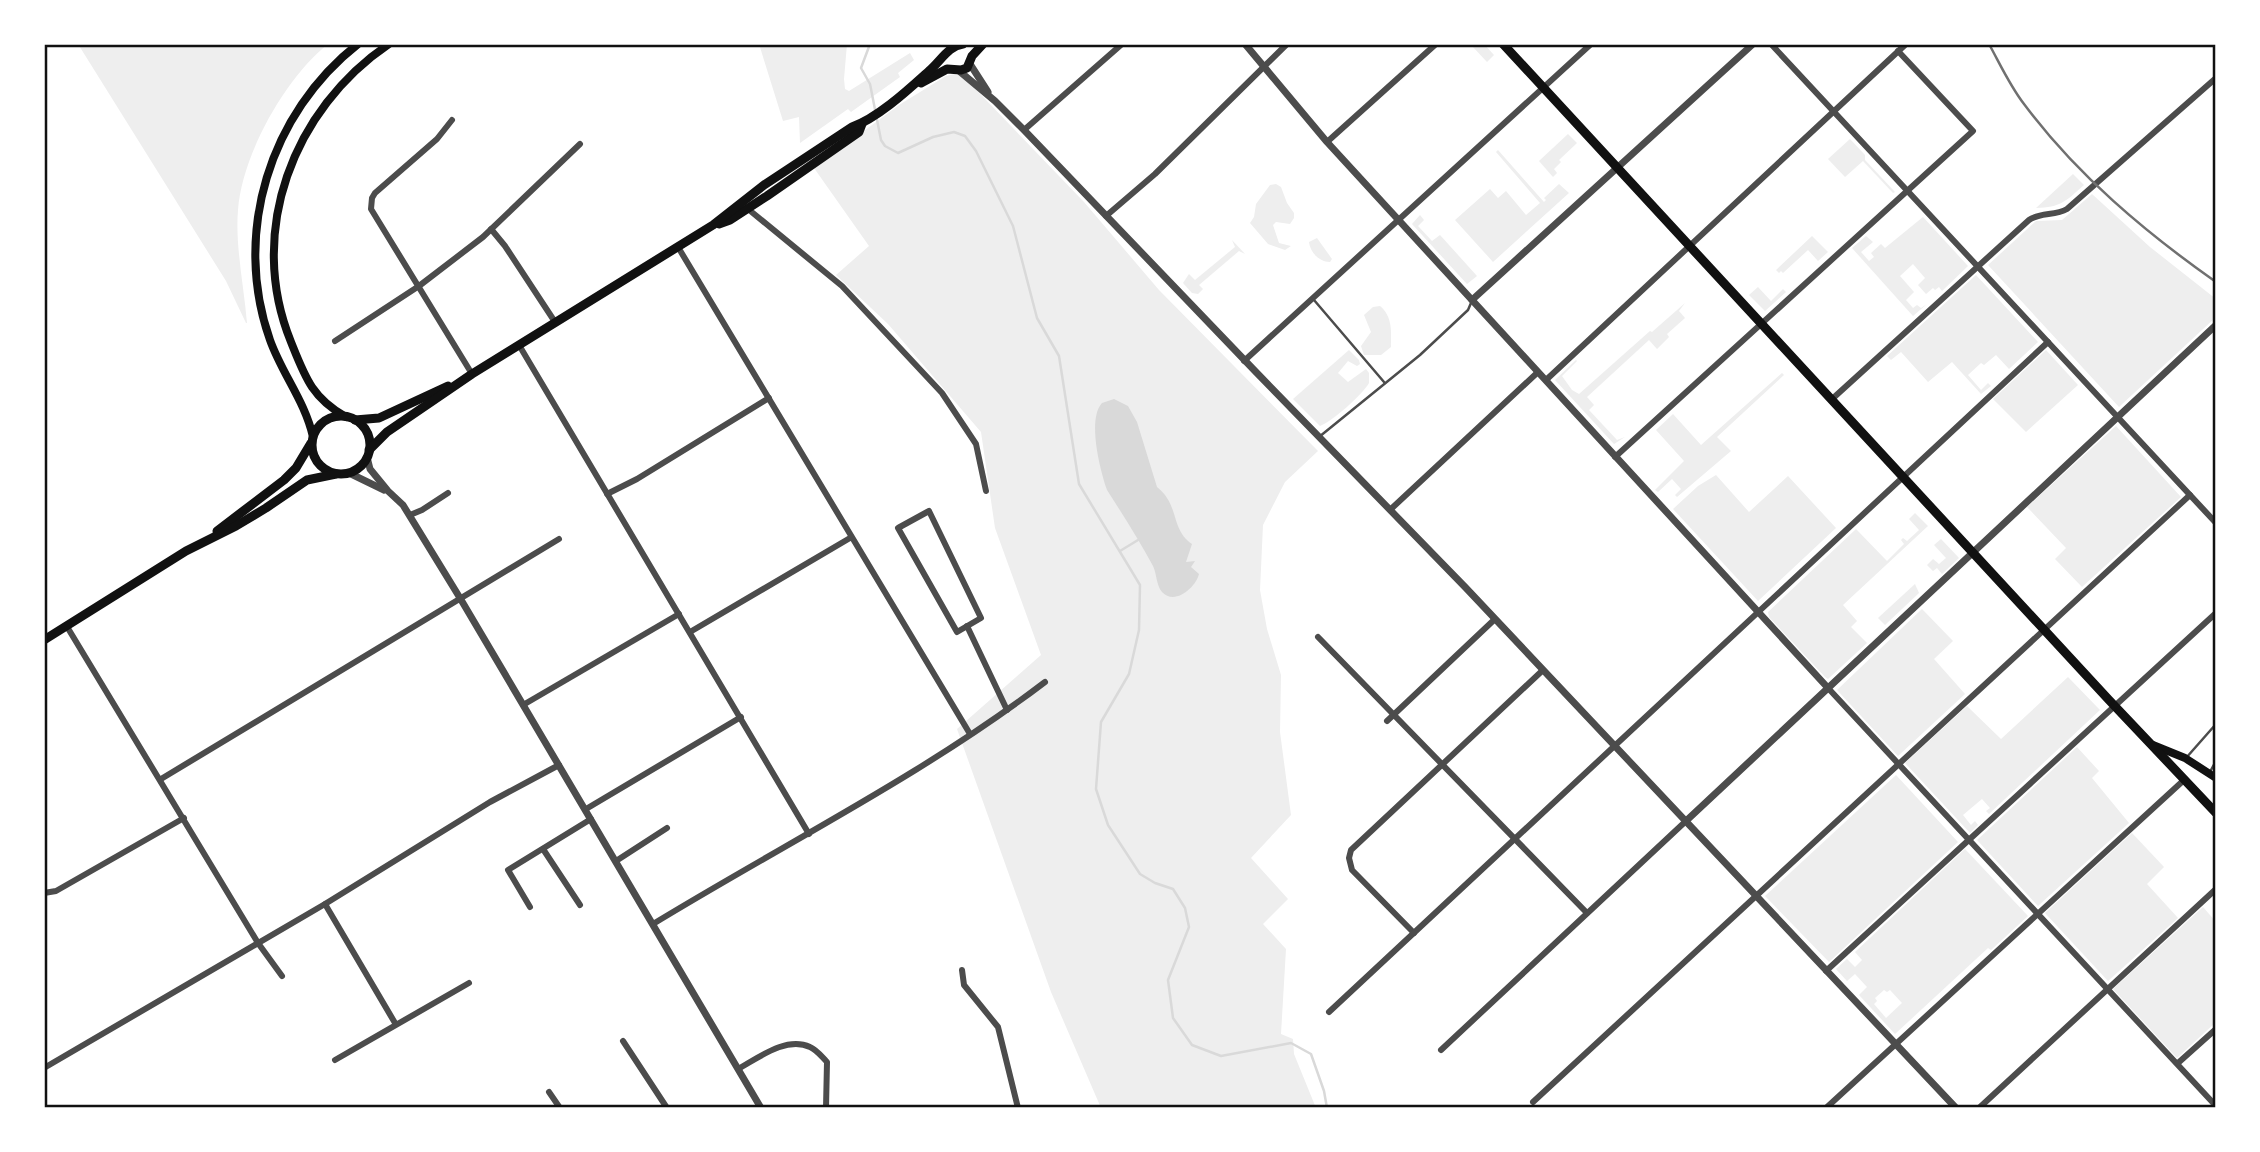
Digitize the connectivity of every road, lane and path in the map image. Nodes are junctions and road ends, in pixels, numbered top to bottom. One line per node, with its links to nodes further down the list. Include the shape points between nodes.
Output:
1 (358, 44): 58 (main road, via 313,88 286,130 267,175 257,228 256,275 265,325 304,407)
2 (390, 44): 56 (main road, via 348,76 308,128 287,174 276,221 274,272 288,335 311,389)
3 (961, 44): 15 (main road); 16 (main road, via 968,48)
4 (984, 44): 16 (main road)
5 (1122, 44): 26 (street)
6 (1245, 44): 17 (street)
7 (1287, 44): 17 (street)
8 (1437, 44): 27 (street)
9 (1503, 44): 21 (main road)
10 (1591, 44): 21 (street)
11 (1753, 44): 29 (street)
12 (1771, 44): 23 (street)
13 (1906, 44): 14 (street)
14 (1898, 51): 23 (street); 30 (street, via 1973,131)
15 (946, 54): 18 (main road, via 947,63); 20 (main road)
16 (971, 60): 18 (main road, via 964,69); 22 (street)
17 (1264, 65): 27 (street); 32 (street)
18 (956, 70): 20 (main road, via 947,69); 22 (street)
19 (2216, 78): 38 (street, via 2065,211 2031,218)
20 (910, 88): 25 (main road)
21 (1543, 88): 29 (main road); 33 (street)
22 (995, 101): 26 (street)
23 (1835, 112): 30 (street); 37 (street)
24 (452, 120): 39 (street, via 375,193 370,204)
25 (862, 124): 31 (main road, via 859,132); 34 (main road, via 764,185)
26 (1024, 130): 32 (street)
27 (1327, 142): 33 (street)
28 (580, 144): 35 (street)
29 (1616, 167): 37 (main road); 41 (street)
30 (1908, 191): 38 (street); 43 (street)
31 (748, 208): 34 (main road); 65 (street, via 842,286 942,393 976,444)
32 (1106, 216): 48 (street)
33 (1399, 221): 40 (street); 41 (street)
34 (713, 225): 36 (main road)
35 (491, 229): 39 (street); 42 (street)
36 (678, 247): 42 (main road); 53 (street)
37 (1690, 248): 43 (main road); 51 (street)
38 (1978, 266): 46 (street); 54 (street)
39 (419, 286): 45 (street); 50 (street)
40 (1314, 300): 48 (street); 52 (lane)
41 (1472, 300): 49 (street); 52 (lane, via 1445,332)
42 (555, 322): 47 (main road)
43 (1761, 324): 54 (main road); 60 (street)
44 (2216, 325): 55 (street)
45 (335, 341)
46 (2048, 342): 55 (street); 63 (street)
47 (519, 345): 50 (main road); 67 (street)
48 (1244, 361): 57 (street)
49 (1538, 372): 51 (street); 69 (street)
50 (472, 374): 56 (main road, via 372,421); 59 (main road, via 387,432)
51 (1546, 380): 60 (street)
52 (1385, 383): 57 (lane)
53 (769, 398): 67 (street); 72 (street)
54 (1831, 400): 63 (main road)
55 (2118, 416): 68 (street); 75 (street)
56 (351, 419): 58 (main road, via 330,419); 59 (main road, via 367,434)
57 (1318, 437): 69 (street)
58 (313, 439): 62 (main road, via 315,459); 74 (main road, via 284,480)
59 (368, 454): 61 (main road, via 362,465); 64 (street, via 370,469)
60 (1615, 457): 77 (street)
61 (349, 473): 62 (main road); 64 (street)
62 (336, 474): 74 (main road, via 307,480 236,526)
63 (1902, 477): 75 (main road); 77 (street)
64 (388, 491): 70 (street)
65 (986, 491)
66 (448, 494): 70 (street)
67 (607, 494): 79 (street)
68 (2190, 495): 71 (street); 83 (street)
69 (1391, 509): 80 (street)
70 (410, 515): 76 (street)
71 (2216, 523)
72 (850, 538): 84 (street); 97 (street)
73 (559, 539): 76 (street)
74 (203, 541): 81 (main road)
75 (1972, 553): 83 (main road); 89 (street)
76 (460, 598): 90 (street); 106 (street)
77 (1757, 612): 89 (street); 99 (street)
78 (2216, 613): 91 (street)
79 (680, 614): 84 (street); 90 (street)
80 (1495, 619): 87 (street); 93 (street)
81 (66, 625): 86 (main road); 106 (street)
82 (967, 626): 82 (street, via 957,632 898,528 929,510 981,618); 92 (street)
83 (2043, 629): 91 (main road); 103 (street)
84 (690, 632): 94 (street)
85 (1318, 637): 93 (street)
86 (44, 639)
87 (1543, 670): 99 (street); 102 (street)
88 (1045, 682): 92 (street)
89 (1828, 688): 103 (street); 112 (street)
90 (523, 705): 104 (street)
91 (2114, 706): 98 (main road); 116 (street)
92 (1007, 710): 97 (street)
93 (1394, 715): 95 (street); 102 (street)
94 (741, 717): 108 (street); 114 (street)
95 (1387, 720)
96 (2216, 724): 100 (lane)
97 (970, 734): 114 (street)
98 (2150, 744): 100 (main road); 107 (main road)
99 (1615, 745): 112 (street); 115 (street)
100 (2185, 758): 105 (main road)
101 (2216, 761): 105 (lane)
102 (1443, 764): 115 (street); 128 (street, via 1356,844 1349,858 1352,870)
103 (1898, 764): 116 (street); 121 (street)
104 (559, 765): 108 (street); 122 (street)
105 (2213, 776)
106 (161, 779): 110 (street)
107 (2184, 780): 109 (main road); 126 (street)
108 (586, 809): 111 (street)
109 (2216, 813)
110 (184, 818): 120 (street, via 56,891); 129 (street)
111 (591, 819): 117 (street); 118 (street)
112 (1686, 821): 121 (street); 125 (street)
113 (667, 828): 118 (street)
114 (809, 834): 127 (street)
115 (1515, 838): 125 (street); 128 (street)
116 (1969, 839): 126 (street); 131 (street)
117 (543, 849): 123 (street); 124 (street, via 508,870)
118 (616, 861): 127 (street)
119 (2216, 889): 134 (street)
120 (44, 893)
121 (1755, 895): 131 (street); 146 (street)
122 (325, 904): 129 (street); 136 (street)
123 (580, 905)
124 (530, 907)
125 (1587, 913): 140 (street)
126 (2036, 914): 134 (street); 139 (street)
127 (653, 924): 144 (street)
128 (1414, 933): 135 (street)
129 (258, 943): 132 (street); 143 (street)
130 (962, 970): 152 (street, via 964,985 998,1027)
131 (1826, 971): 139 (street)
132 (282, 976)
133 (469, 983): 136 (street)
134 (2108, 988): 142 (street); 155 (street)
135 (1329, 1012)
136 (395, 1023): 141 (street)
137 (2216, 1029): 142 (street)
138 (623, 1041): 149 (street)
139 (1895, 1044): 153 (street); 154 (street)
140 (1441, 1050)
141 (335, 1060)
142 (2178, 1063): 147 (street)
143 (44, 1068)
144 (738, 1069): 150 (street); 151 (street, via 774,1049 798,1044 812,1048 827,1062)
145 (549, 1092): 148 (street)
146 (1533, 1102)
147 (2216, 1106)
148 (560, 1108)
149 (667, 1108)
150 (761, 1108)
151 (826, 1108)
152 (1018, 1108)
153 (1826, 1108)
154 (1956, 1108)
155 (1979, 1108)

